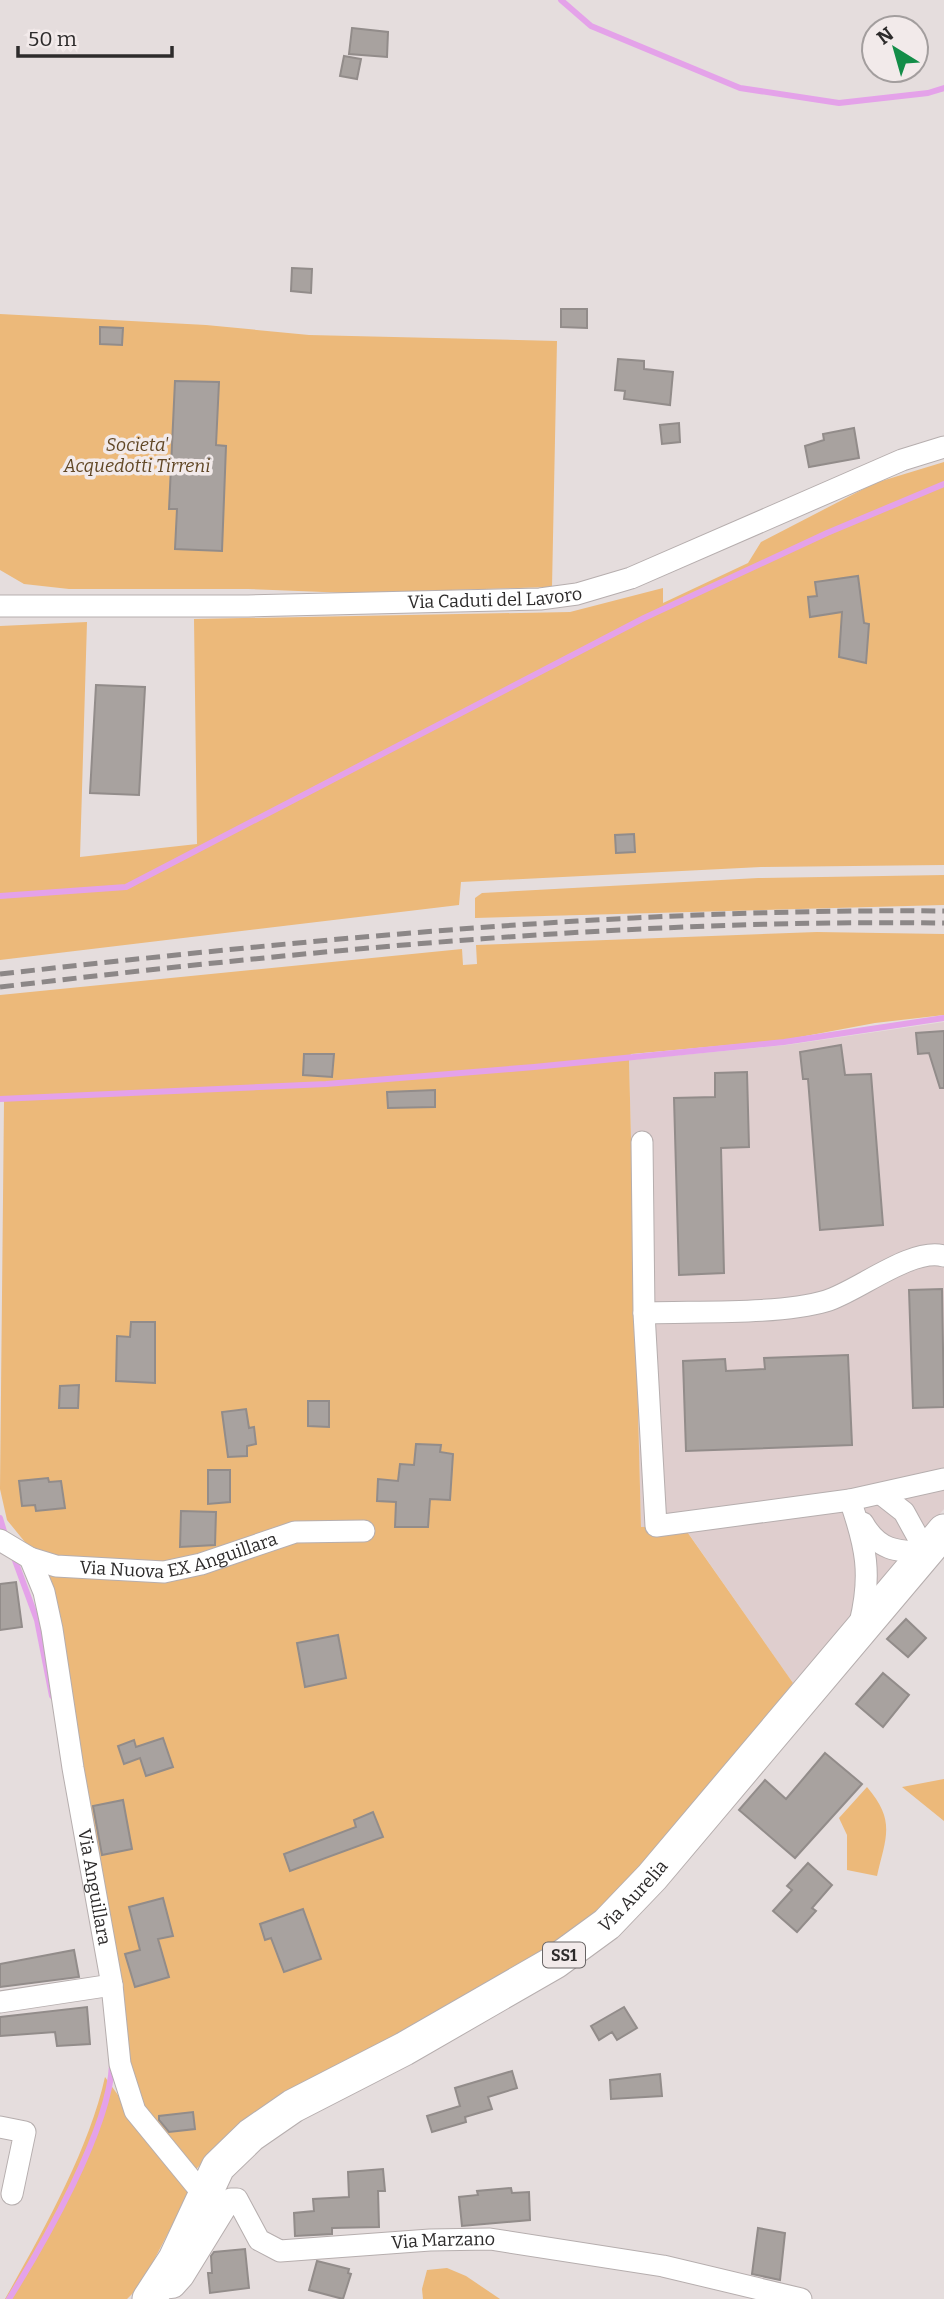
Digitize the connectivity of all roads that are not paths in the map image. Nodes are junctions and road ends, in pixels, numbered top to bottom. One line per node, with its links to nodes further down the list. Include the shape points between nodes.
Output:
1 (944, 447): 2 (street, Via Caduti del Lavoro, via 902,460 631,578 577,594 248,606)
2 (9, 606)
3 (642, 1142): 5 (street)
4 (944, 1256): 5 (street, via 907,1262 827,1301 782,1308)
5 (644, 1313): 8 (street, via 656,1526)
6 (944, 1479): 7 (street)
7 (881, 1494): 8 (street); 11 (street)
8 (850, 1500): 11 (street, via 881,1547 899,1552); 13 (street, via 868,1565)
9 (363, 1531): 12 (street, Via Nuova EX Anguillara, via 295,1532 164,1572 56,1566)
10 (1, 1540): 12 (street, Via Nuova EX Anguillara)
11 (935, 1541): 13 (main road, Via Aurelia / SS1)
12 (30, 1558): 14 (street, Via Anguillara, via 44,1592)
13 (858, 1633): 18 (main road, Via Aurelia / SS1, via 607,1924 499,1996 293,2106 234,2150)
14 (103, 1987): 15 (street); 18 (street, Via Anguillara, via 135,2111)
15 (0, 2002)
16 (0, 2127): 17 (street, via 25,2133)
17 (12, 2194)
18 (203, 2194): 19 (main road, Via Aurelia / SS1, via 175,2259)
19 (153, 2294): 20 (street, Via Marzano, via 174,2287 183,2277 232,2199 237,2199 259,2240 280,2252 491,2239 663,2266)
20 (801, 2299)

